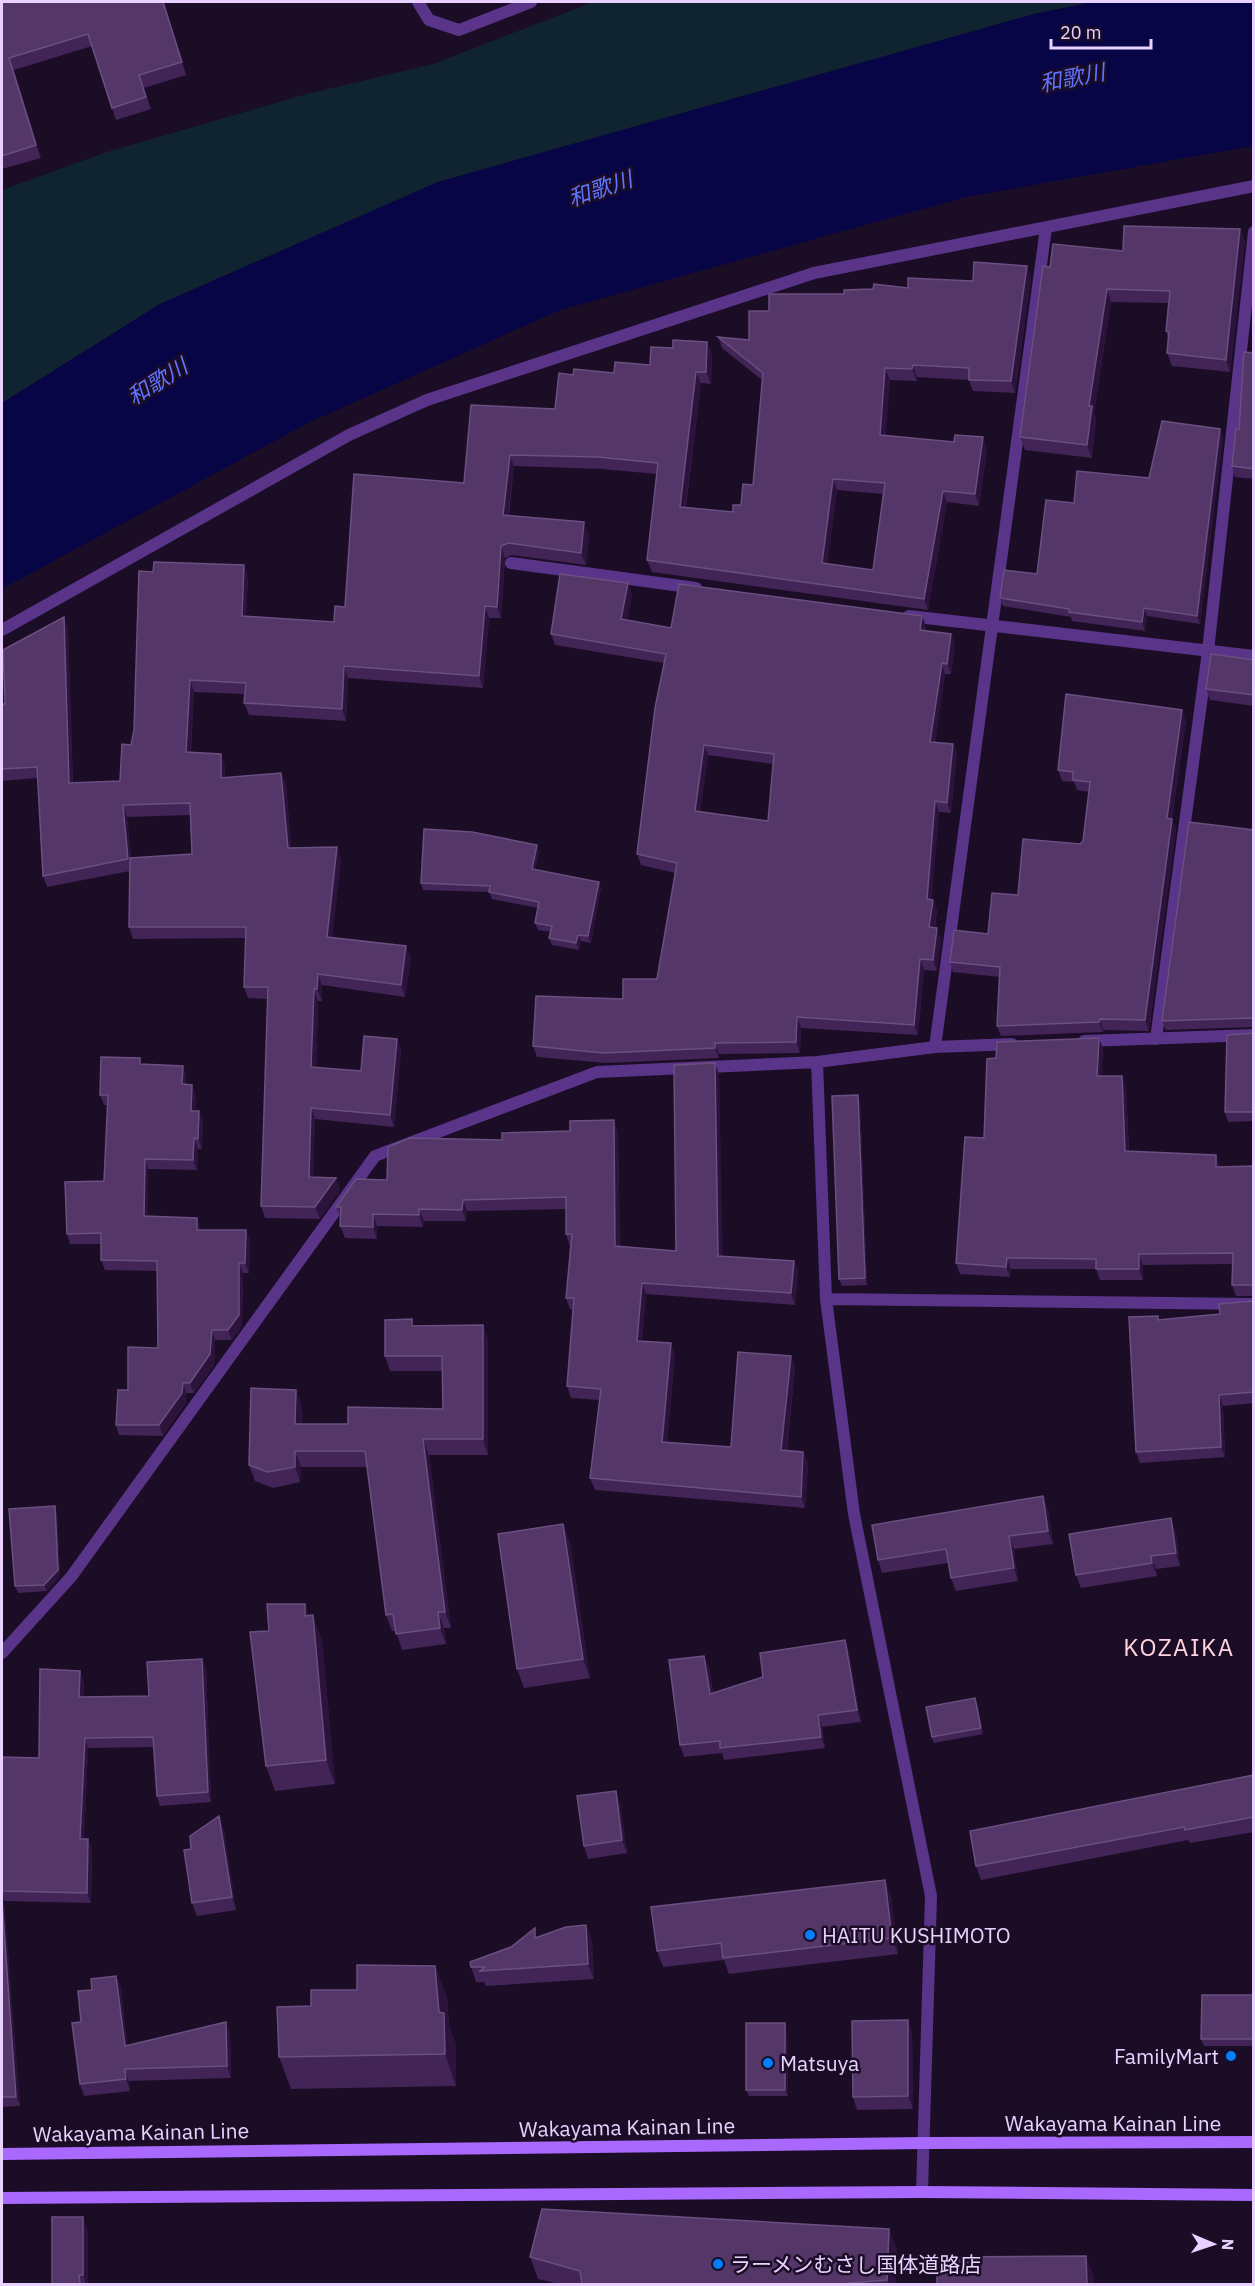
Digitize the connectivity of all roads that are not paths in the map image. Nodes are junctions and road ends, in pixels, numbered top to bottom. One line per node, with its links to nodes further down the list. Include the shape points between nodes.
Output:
1 (418, 2): 2 (street, via 429,20 459,30)
2 (531, 2)
3 (1254, 186): 4 (street)
4 (1046, 228): 9 (street); 10 (street, via 814,273 427,400 349,435)
5 (1254, 232): 11 (street)
6 (511, 563): 7 (street)
7 (711, 590)
8 (898, 614): 9 (street)
9 (992, 627): 11 (street); 17 (street)
10 (2, 630)
11 (1208, 651): 12 (street); 14 (street)
12 (1254, 656)
13 (1254, 1035): 14 (street)
14 (1156, 1039): 15 (street)
15 (1075, 1042)
16 (1028, 1044): 17 (street)
17 (935, 1047): 18 (street)
18 (817, 1062): 19 (street); 21 (street, via 597,1072 375,1156 71,1577)
19 (826, 1299): 20 (street); 23 (street, via 854,1514 931,1896)
20 (1254, 1304)
21 (2, 1653)
22 (1254, 2142): 23 (main road, Wakayama Kainan Line)
23 (924, 2143): 24 (main road, Wakayama Kainan Line); 25 (street)
24 (2, 2154)
25 (922, 2192): 26 (main road); 27 (main road)
26 (1254, 2194)
27 (2, 2198)

